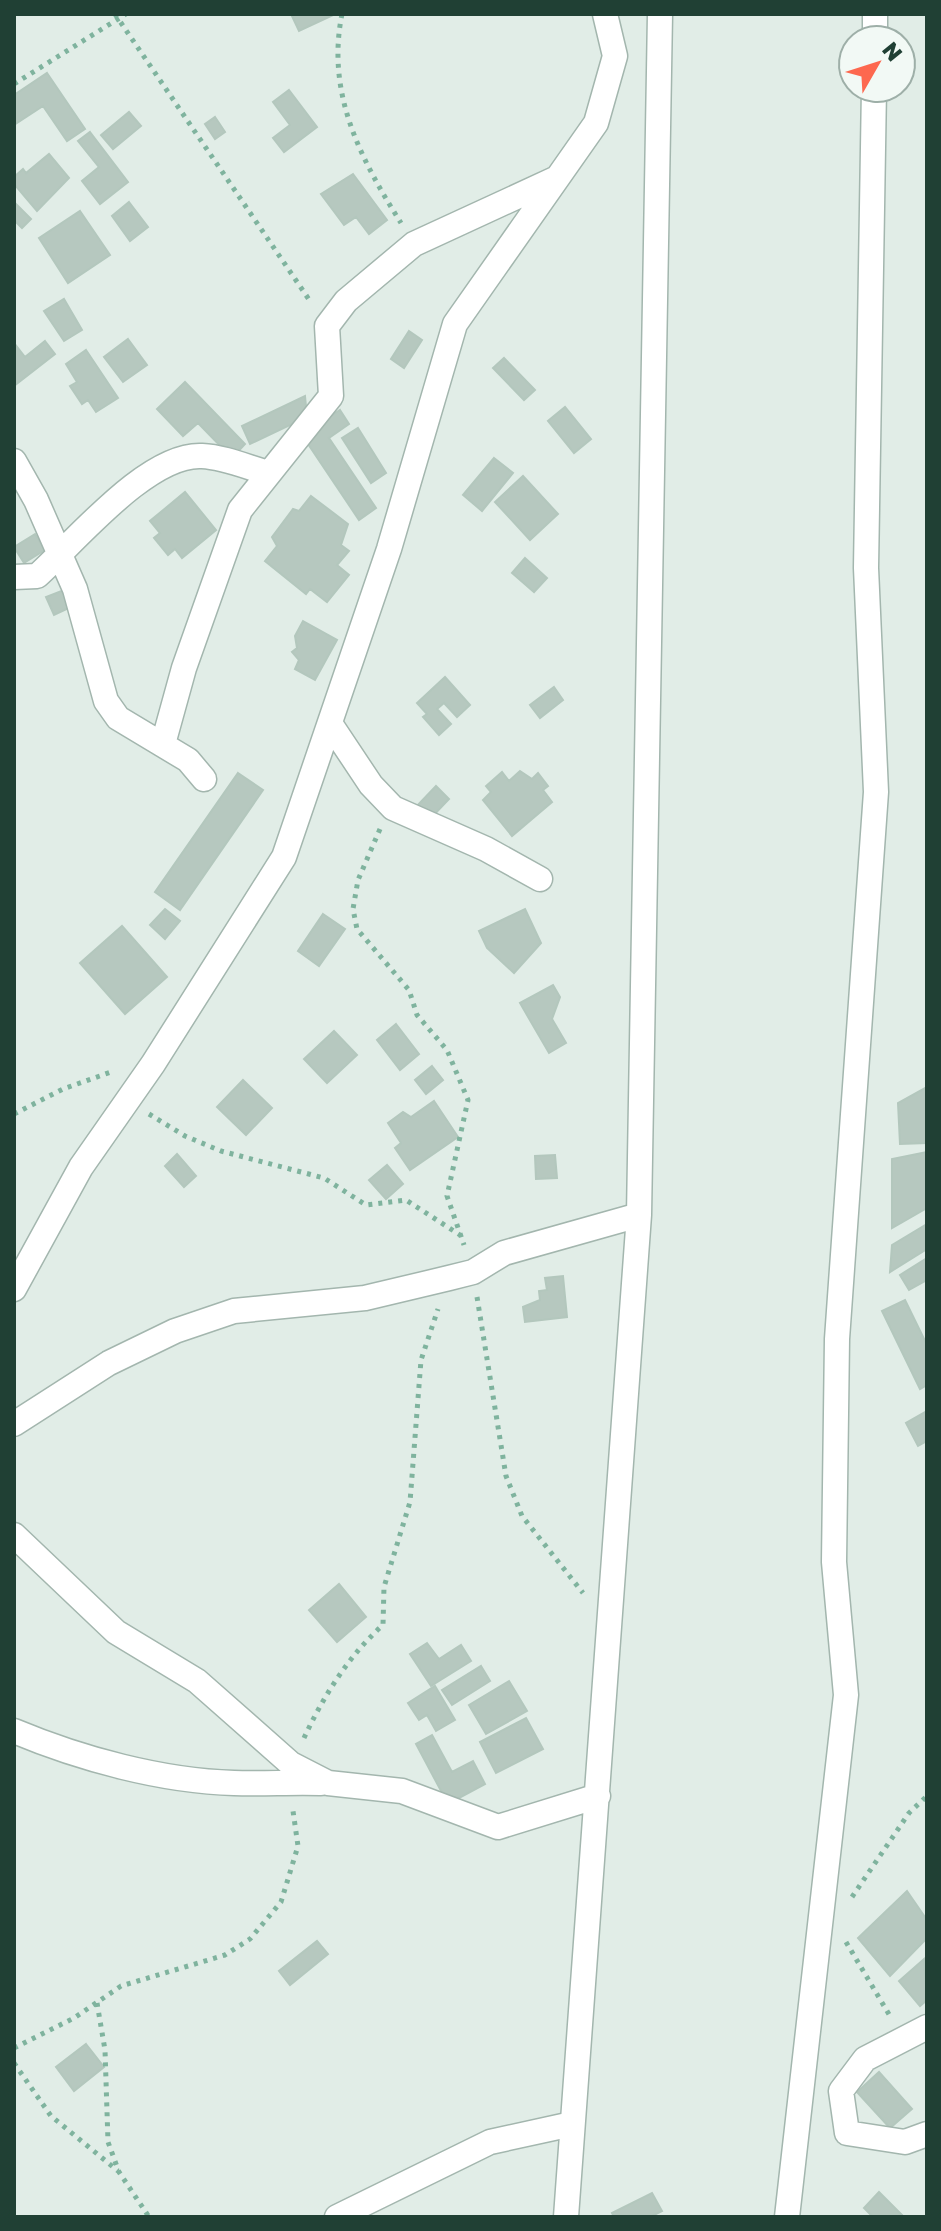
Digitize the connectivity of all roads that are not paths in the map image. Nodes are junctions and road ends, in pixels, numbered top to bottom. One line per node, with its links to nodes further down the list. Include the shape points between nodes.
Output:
1 (605, 14): 4 (street, via 615,56 596,123)
2 (660, 14): 13 (street)
3 (874, 104): 25 (street, via 866,568 876,792 836,1355 834,1562 846,1695)
4 (557, 178): 6 (street, via 414,244 346,301 327,326 331,396); 9 (street, via 455,324)
5 (14, 461): 7 (street)
6 (268, 473): 7 (street, via 201,456 162,464 138,480); 10 (street, via 240,510)
7 (61, 554): 8 (street, via 37,576); 10 (street, via 106,701 118,718)
8 (14, 577)
9 (331, 725): 12 (street, via 393,808); 14 (street, via 284,857 81,1167)
10 (163, 744): 11 (street, via 188,760)
11 (204, 779)
12 (540, 879)
13 (639, 1215): 15 (street, via 504,1253 473,1272 365,1298 234,1311 175,1331 109,1363); 19 (street)
14 (14, 1289)
15 (14, 1424)
16 (14, 1535): 18 (street, via 116,1632 197,1681)
17 (14, 1731): 18 (street, via 57,1749 155,1772 232,1783)
18 (290, 1773): 19 (street, via 402,1791 498,1827)
19 (598, 1796): 21 (street)
20 (927, 2027): 22 (street, via 865,2059 841,2091 847,2133 905,2142)
21 (572, 2124): 23 (street, via 490,2142); 24 (street)
22 (927, 2134)
23 (337, 2217)
24 (566, 2217)
25 (787, 2217)

